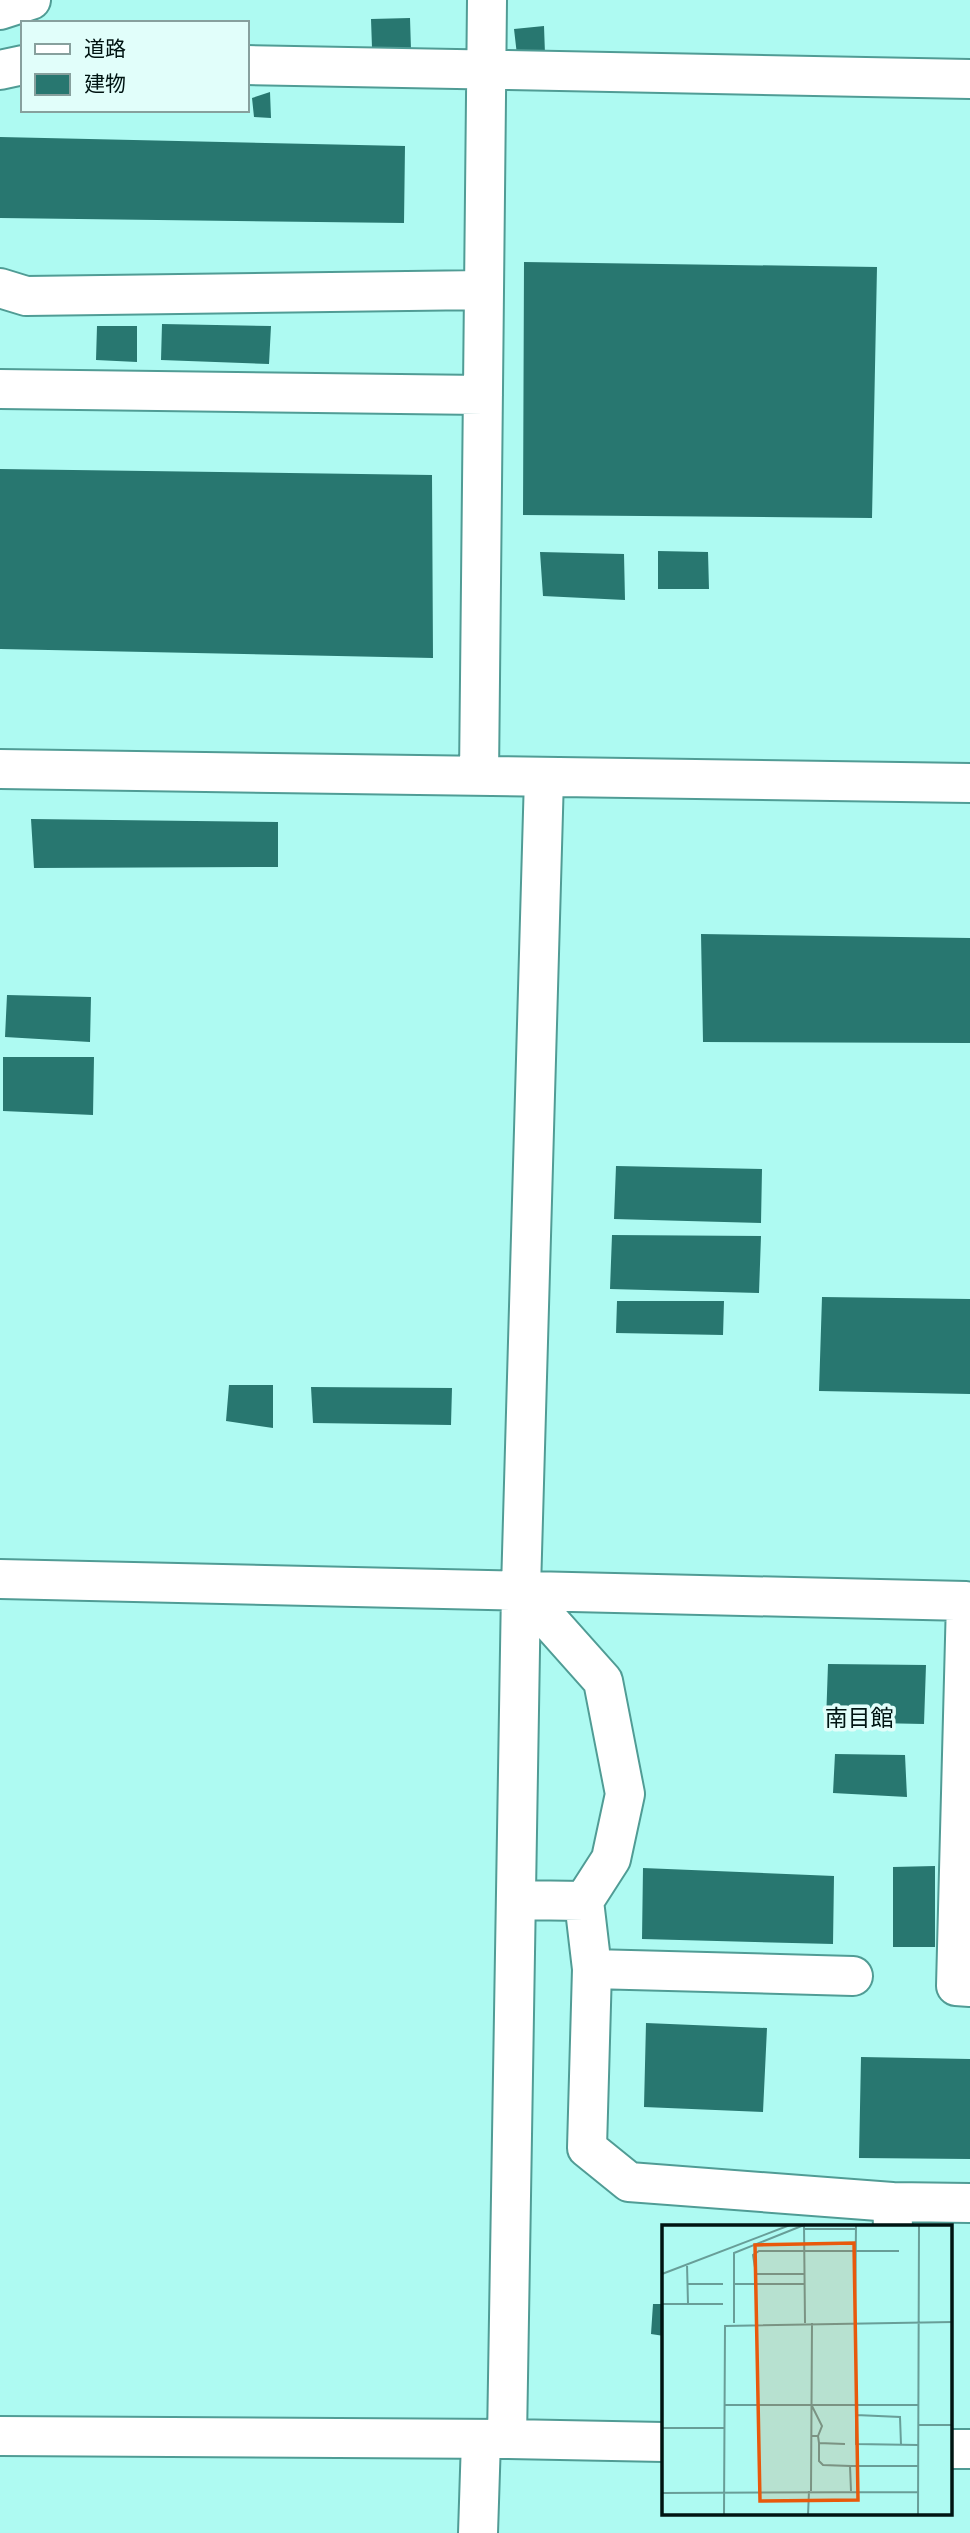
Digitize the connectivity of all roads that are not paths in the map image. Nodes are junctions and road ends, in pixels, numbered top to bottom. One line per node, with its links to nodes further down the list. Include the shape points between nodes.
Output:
1 (31, 0): 3 (lane)
2 (487, 0): 6 (lane)
3 (0, 10)
4 (248, 65): 6 (lane)
5 (21, 66): 7 (lane)
6 (486, 70): 8 (lane); 10 (lane)
7 (0, 71)
8 (970, 79)
9 (0, 288): 10 (lane, via 26,296)
10 (484, 290): 12 (lane)
11 (0, 389): 12 (lane)
12 (483, 395): 14 (lane)
13 (0, 769): 14 (lane)
14 (479, 776): 15 (lane)
15 (544, 777): 16 (lane); 18 (lane)
16 (970, 783)
17 (0, 1579): 18 (lane)
18 (521, 1589): 19 (lane); 21 (lane); 22 (lane, via 603,1681 625,1794 611,1859)
19 (968, 1601): 20 (lane)
20 (967, 1699): 25 (lane, via 956,1986)
21 (516, 1900): 22 (lane); 29 (lane)
22 (584, 1901): 23 (lane)
23 (592, 1969): 24 (lane); 27 (lane, via 587,2148 629,2182)
24 (853, 1976)
25 (970, 1987)
26 (970, 2203): 27 (lane)
27 (892, 2214)
28 (0, 2436): 29 (lane)
29 (494, 2440): 30 (lane); 31 (lane)
30 (662, 2442)
31 (478, 2533)

